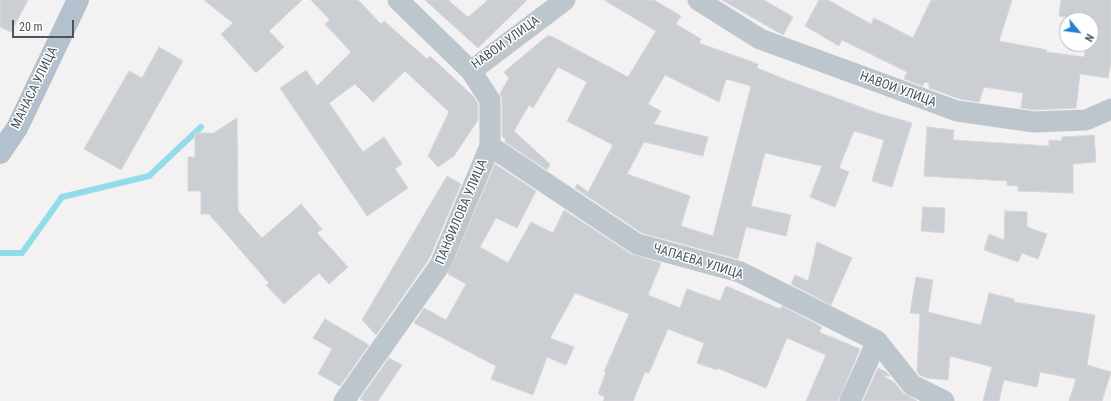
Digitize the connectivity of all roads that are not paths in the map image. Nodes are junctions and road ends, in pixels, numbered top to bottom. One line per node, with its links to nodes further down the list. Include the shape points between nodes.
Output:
1 (78, 0): 8 (main road, МАНАСА УЛИЦА, via 17,128)
2 (398, 0): 5 (street, НАВОИ УЛИЦА)
3 (564, 0): 5 (street, НАВОИ УЛИЦА)
4 (698, 0): 6 (street, НАВОИ УЛИЦА, via 760,39 957,111 1034,122 1086,120)
5 (471, 71): 7 (street, ПАНФИЛОВА УЛИЦА, via 490,100)
6 (1111, 109)
7 (490, 146): 9 (street, ЧАПАЕВА УЛИЦА, via 637,244 740,272); 10 (street, ПАНФИЛОВА УЛИЦА, via 440,265)
8 (0, 153)
9 (877, 341): 11 (street); 12 (street, ЧАПАЕВА УЛИЦА, via 912,385)
10 (344, 401)
11 (850, 401)
12 (944, 401)

